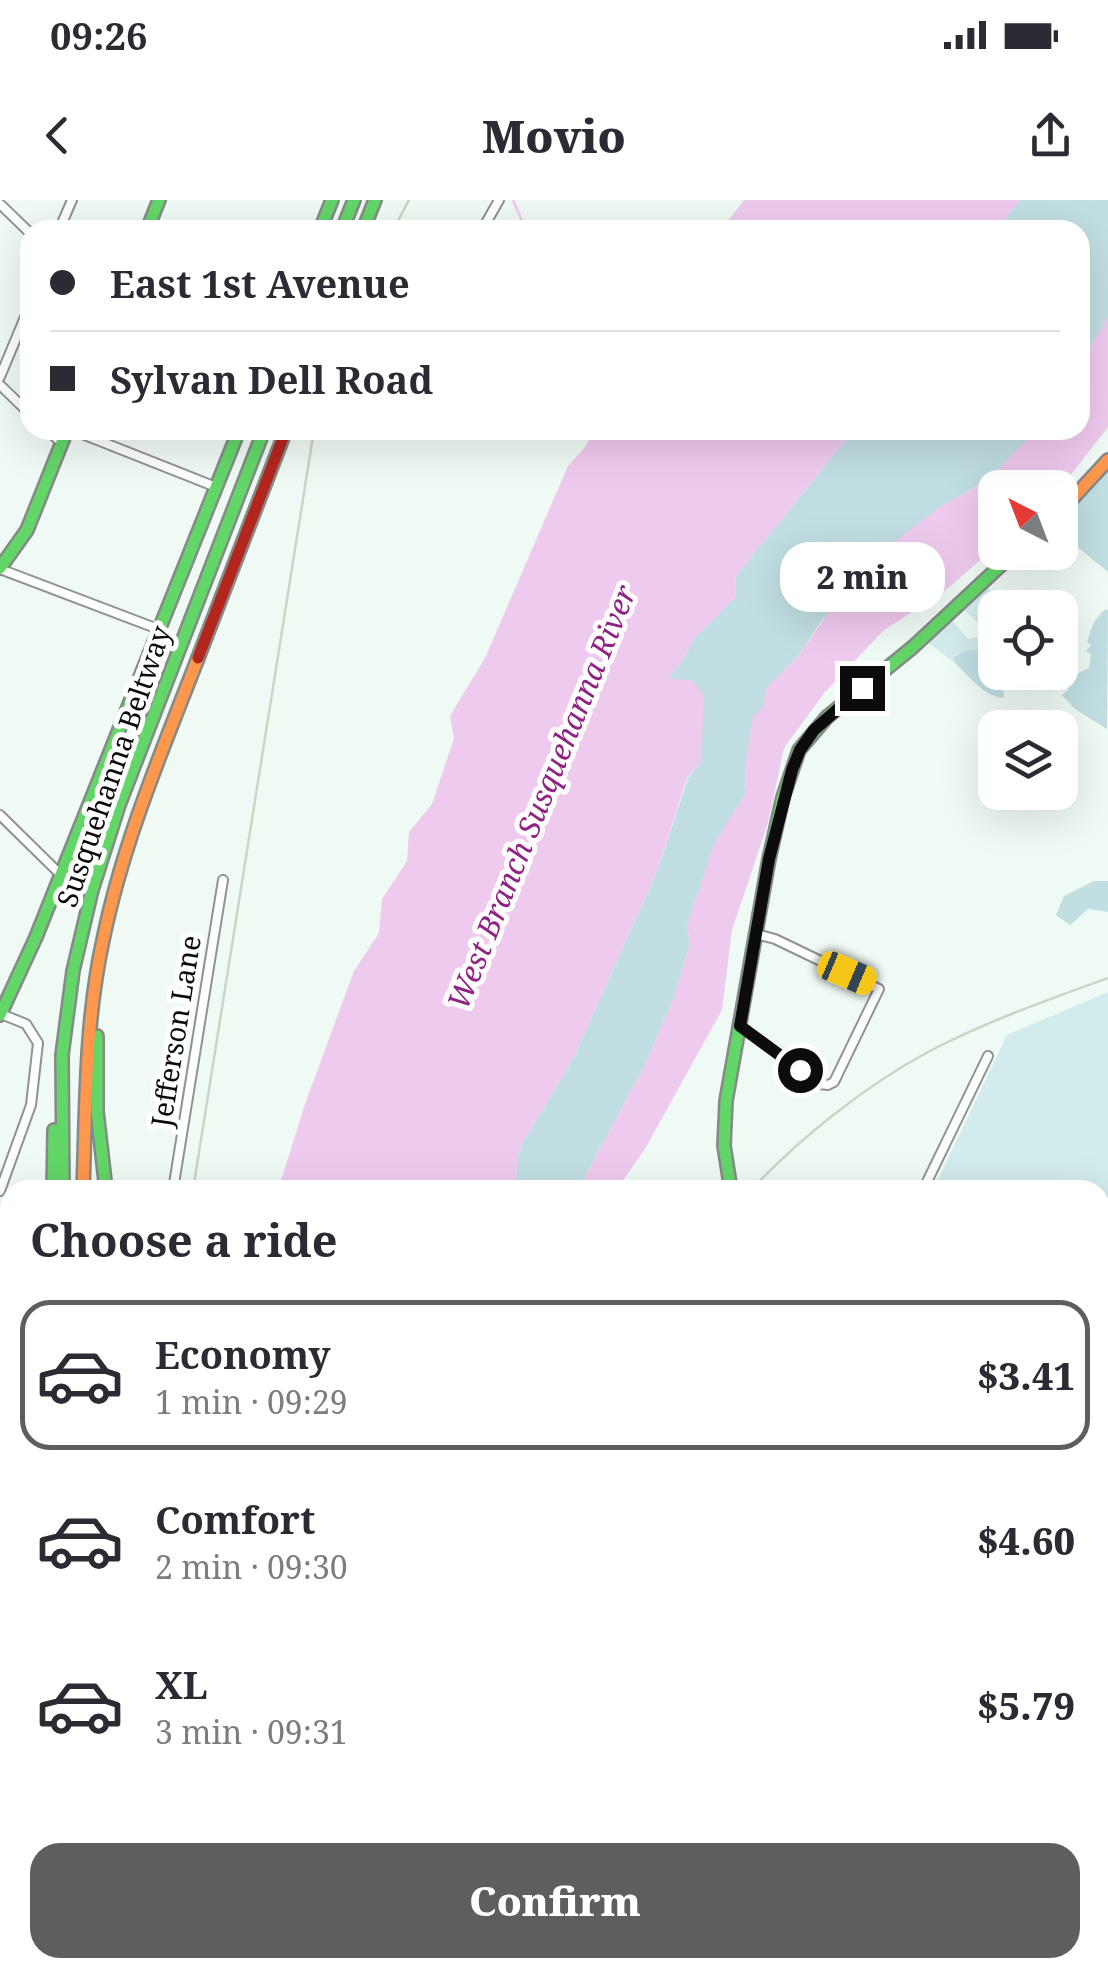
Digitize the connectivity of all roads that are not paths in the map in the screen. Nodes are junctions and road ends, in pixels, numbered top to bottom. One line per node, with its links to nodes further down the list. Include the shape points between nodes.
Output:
1 (0, 204): 2 (street)
2 (20, 223)
3 (20, 329): 4 (street)
4 (0, 376)
5 (0, 385): 6 (street)
6 (20, 404)
7 (64, 440): 15 (main road, via 27,530)
8 (84, 440): 13 (street)
9 (235, 440): 13 (main road)
10 (260, 440): 25 (main road, Susquehanna Beltway, via 115,818 82,931)
11 (282, 440): 19 (main road, Susquehanna Beltway)
12 (1108, 460): 14 (main road)
13 (216, 487): 17 (main road)
14 (1078, 492)
15 (0, 568): 17 (street)
16 (996, 570): 22 (main road, via 804,742 775,829)
17 (158, 629): 20 (main road)
18 (0, 815): 20 (street)
19 (118, 874): 30 (main road, Susquehanna Beltway, via 88,1033); 31 (main road, via 96,1048)
20 (61, 875): 23 (main road)
21 (223, 880): 32 (street, Jefferson Lane)
22 (756, 934): 24 (main road); 24 (street, via 879,989 828,1086)
23 (0, 1015): 27 (street, via 26,1024 38,1040 31,1105)
24 (740, 1026): 33 (main road, via 723,1126)
25 (62, 1054): 28 (main road); 29 (main road, Susquehanna Beltway)
26 (988, 1056): 34 (street)
27 (4, 1180)
28 (53, 1180)
29 (64, 1180)
30 (83, 1180)
31 (105, 1180)
32 (175, 1180)
33 (730, 1180)
34 (928, 1180)

